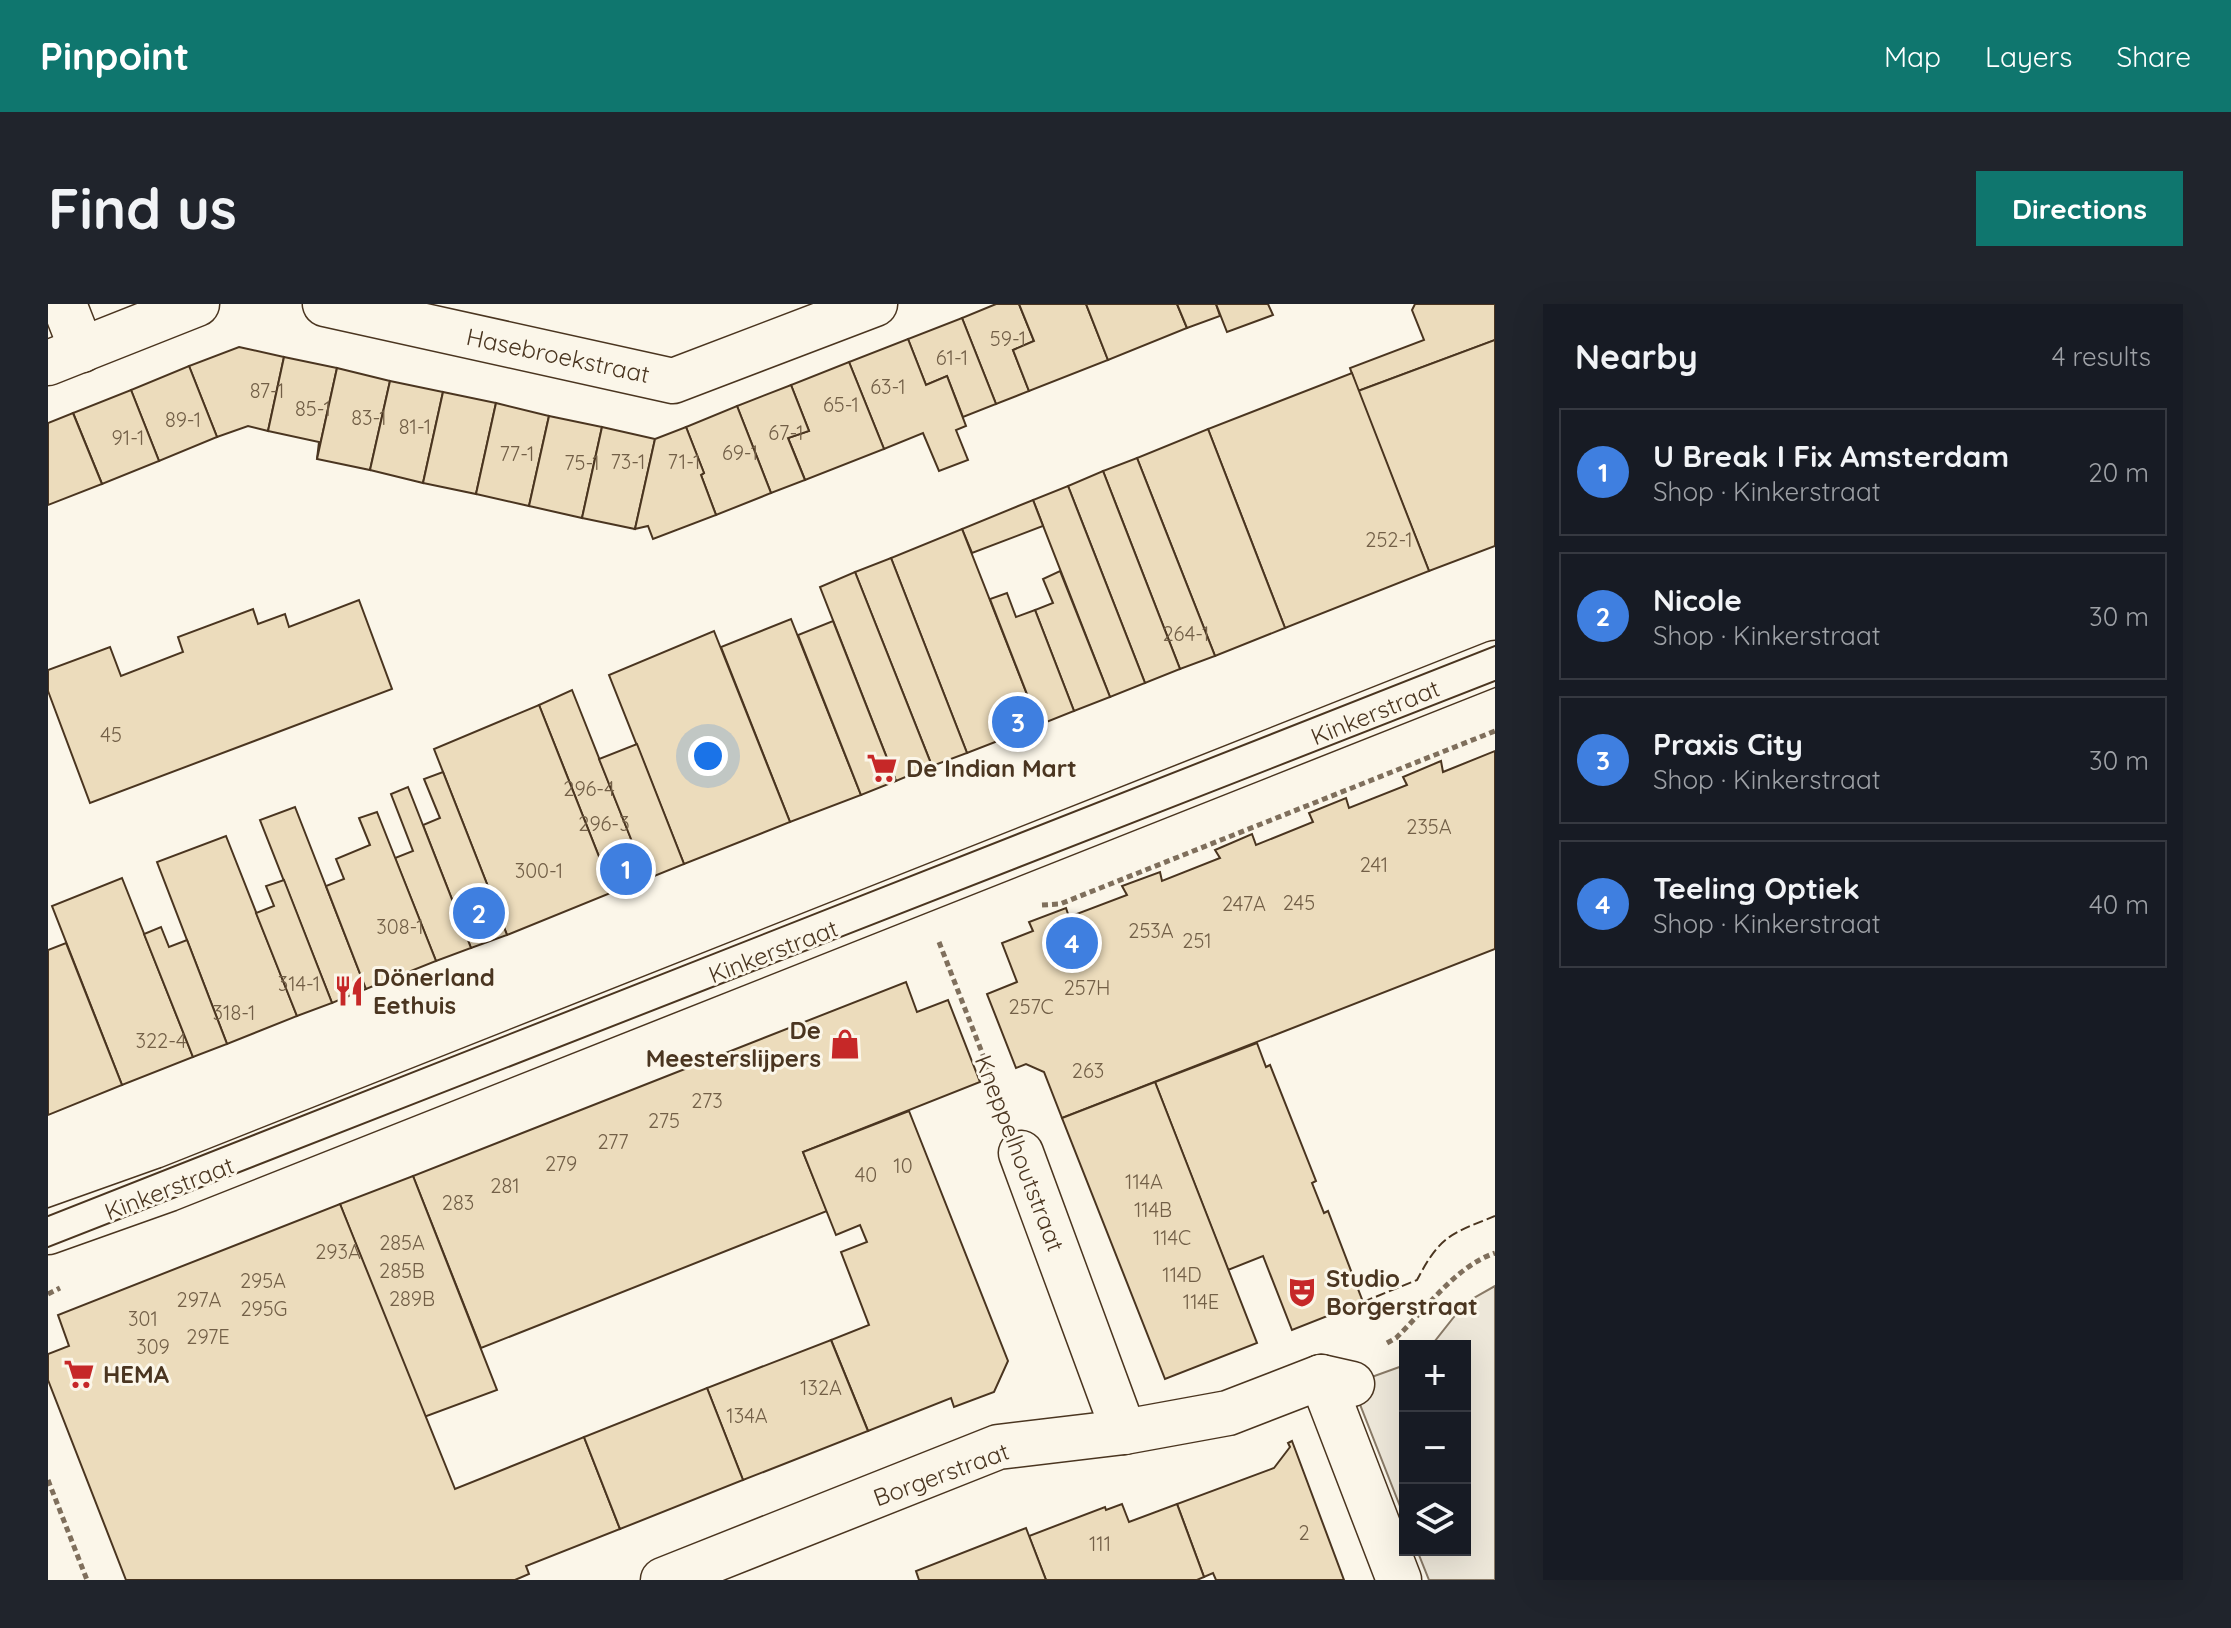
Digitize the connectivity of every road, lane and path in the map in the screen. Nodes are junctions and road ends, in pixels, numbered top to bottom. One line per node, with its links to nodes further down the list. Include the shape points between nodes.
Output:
1 (64, 304): 5 (street)
2 (197, 304): 5 (street)
3 (325, 304): 4 (street, Hasebroekstraat, via 673,381)
4 (875, 304)
5 (65, 356)
6 (1495, 663): 7 (street, Kinkerstraat)
7 (920, 893): 8 (path, Kneppelhoutstraat); 9 (street, Kinkerstraat)
8 (1021, 1153): 12 (street, Kneppelhoutstraat)
9 (48, 1232)
10 (1495, 1253): 11 (path, via 1478,1258 1396,1338)
11 (1336, 1381): 12 (street, Borgerstraat, via 1228,1413); 16 (street)
12 (1124, 1432): 15 (street, Borgerstraat, via 998,1447)
13 (48, 1480): 14 (path)
14 (87, 1580)
15 (663, 1580)
16 (1399, 1580)

